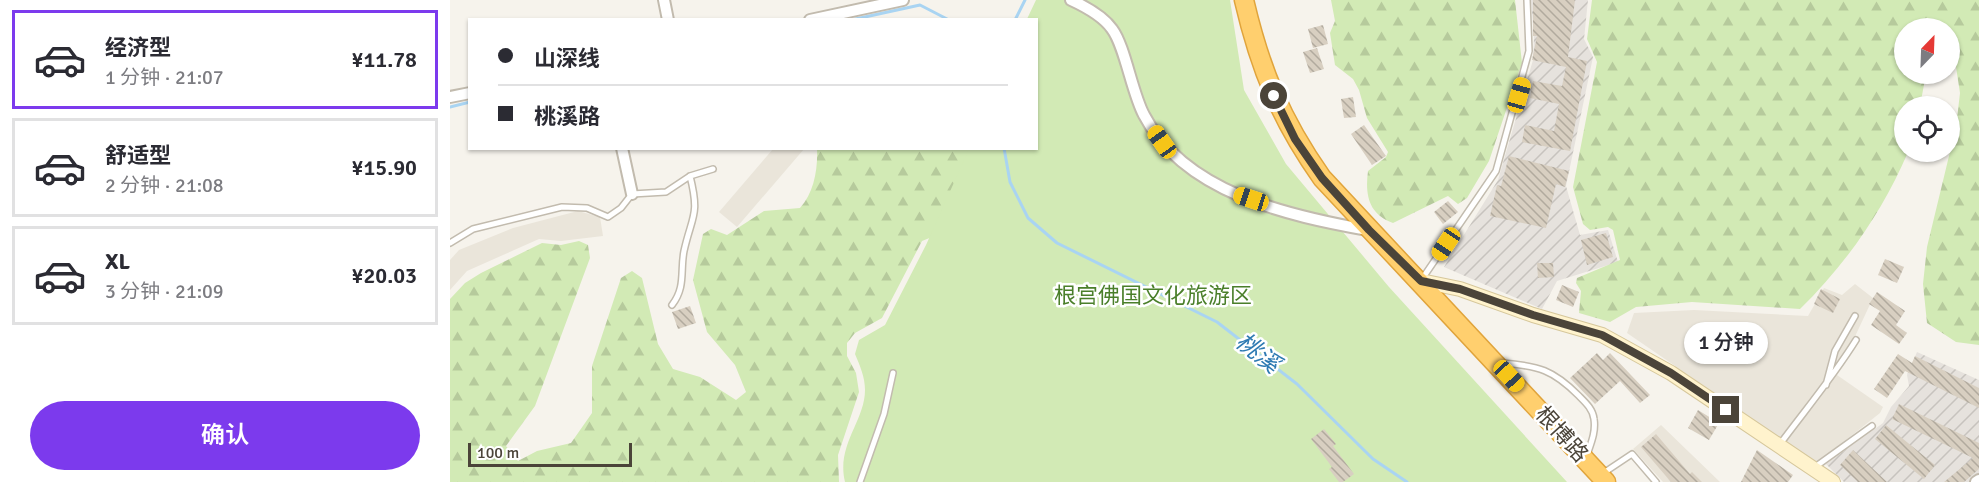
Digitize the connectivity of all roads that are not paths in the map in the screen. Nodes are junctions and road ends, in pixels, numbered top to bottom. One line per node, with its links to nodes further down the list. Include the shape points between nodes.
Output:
1 (664, 0): 7 (street)
2 (903, 0): 6 (street)
3 (1071, 0): 15 (street, via 1112,29 1144,115 1172,155 1203,179 1308,218)
4 (1244, 0): 15 (highway, 根博路, via 1255,45 1295,139 1322,178)
5 (1527, 0): 17 (lane, via 1529,51 1496,171)
6 (864, 4): 8 (street)
7 (668, 18)
8 (817, 18)
9 (468, 93): 10 (street)
10 (450, 97)
11 (622, 150): 14 (street)
12 (713, 169): 13 (lane)
13 (690, 176): 14 (lane, via 666,192); 18 (lane, via 695,220 683,253 683,282)
14 (632, 194): 16 (lane, via 608,217 587,208 562,207 473,229)
15 (1369, 230): 17 (highway, 根博路)
16 (450, 243)
17 (1421, 281): 21 (highway, 根博路); 25 (street, via 1460,289 1602,335 1671,373)
18 (672, 305)
19 (1855, 315): 23 (lane, via 1835,351)
20 (1856, 340): 23 (lane)
21 (1497, 363): 26 (highway, 根博路); 26 (lane, via 1540,367 1560,377 1587,404 1594,416 1595,431)
22 (893, 373): 29 (lane, via 884,414)
23 (1825, 386): 25 (lane)
24 (1872, 426): 27 (lane)
25 (1779, 445): 27 (street)
26 (1585, 460): 28 (highway, 根博路)
27 (1813, 468): 31 (street)
28 (1603, 479): 30 (lane, via 1632,454)
29 (860, 482)
30 (1656, 482)
31 (1833, 482)

